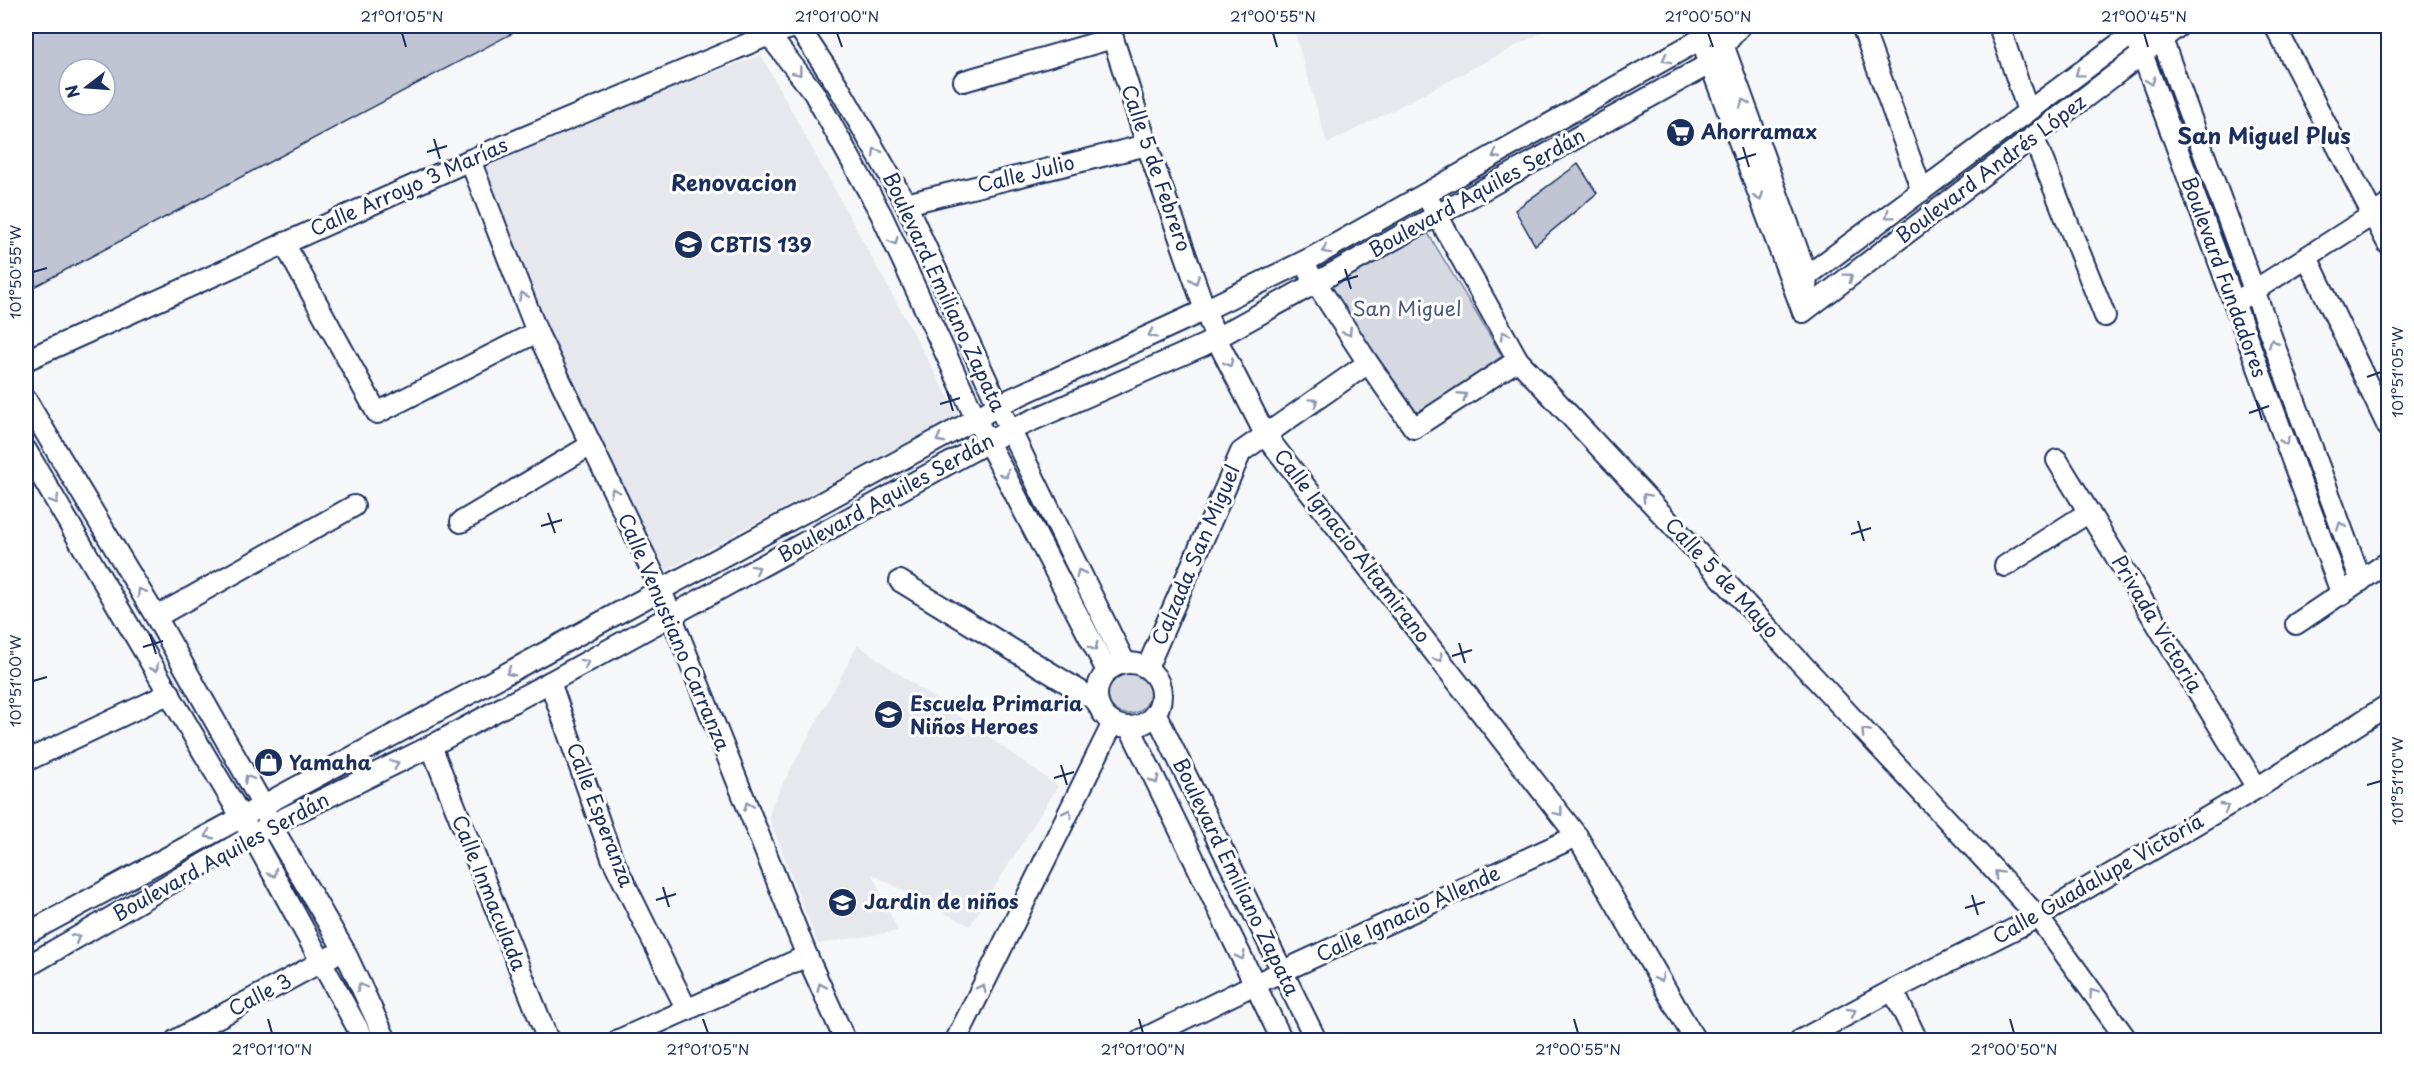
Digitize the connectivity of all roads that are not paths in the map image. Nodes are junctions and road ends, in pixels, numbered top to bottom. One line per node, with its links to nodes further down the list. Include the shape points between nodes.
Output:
1 (798, 26): 9 (street, Calle Arroyo 3 Marías); 22 (street, Boulevard Emiliano Zapata, one-way to 1, via 838,86)
2 (1740, 26): 12 (street, Boulevard Aquiles Serdán)
3 (1862, 26): 20 (street)
4 (1999, 26): 16 (street)
5 (2179, 26): 11 (street, Boulevard Andrés López)
6 (2275, 26): 23 (street)
7 (2136, 28): 13 (street, Boulevard Fundadores); 16 (street, Boulevard Andrés López, one-way to 16)
8 (1707, 29): 12 (street); 14 (street); 21 (street, Boulevard Aquiles Serdán, one-way to 21)
9 (766, 30): 19 (street, Calle Arroyo 3 Marías); 43 (street, Boulevard Emiliano Zapata, one-way to 43, via 814,93 881,214)
10 (1111, 32): 15 (street); 18 (street, Calle 5 de Febrero)
11 (2159, 32): 13 (street, Boulevard Andrés López); 31 (street, Boulevard Fundadores)
12 (1724, 46): 14 (street, Boulevard Aquiles Serdán); 29 (street, one-way to 12)
13 (2142, 54): 17 (street, Boulevard Andrés López); 32 (street, Boulevard Fundadores, one-way to 32)
14 (1709, 64): 24 (street, Boulevard Aquiles Serdán); 34 (street, one-way to 34)
15 (964, 81)
16 (2028, 111): 20 (street, Boulevard Andrés López)
17 (2033, 136): 34 (street, Boulevard Andrés López, one-way to 17); 35 (street)
18 (1147, 145): 22 (street, Calle Julio); 33 (street, Calle 5 de Febrero, one-way to 33)
19 (470, 160): 25 (street, Calle Arroyo 3 Marías); 36 (street, Calle Venustiano Carranza, one-way to 19)
20 (1922, 191): 29 (street, Boulevard Andrés López, one-way to 29)
21 (1425, 194): 24 (street, Calle 5 de Mayo); 28 (street, Boulevard Aquiles Serdán, one-way to 28)
22 (906, 204): 42 (street, Boulevard Emiliano Zapata)
23 (2381, 210): 26 (street); 27 (street)
24 (1438, 216): 30 (street, Boulevard Aquiles Serdán); 39 (street, Calle 5 de Mayo, one-way to 24)
25 (284, 243): 36 (street, via 377,413); 38 (street, Calle Arroyo 3 Marías)
26 (2388, 244)
27 (2307, 257): 31 (street); 44 (street)
28 (1303, 262): 30 (street); 33 (street, Boulevard Aquiles Serdán)
29 (1807, 276): 34 (street)
30 (1316, 283): 37 (street, Boulevard Aquiles Serdán); 40 (street, one-way to 40)
31 (2254, 291): 32 (street); 56 (street, Boulevard Fundadores, one-way to 31)
32 (2234, 304): 59 (street, Boulevard Fundadores, one-way to 59)
33 (1205, 310): 37 (street, Calle Ignacio Altamirano); 42 (street, Boulevard Aquiles Serdán, one-way to 42)
34 (1803, 312)
35 (2105, 316)
36 (537, 332): 48 (street, Calle Venustiano Carranza)
37 (1216, 338): 45 (street, Boulevard Aquiles Serdán); 46 (street, Calle Ignacio Altamirano, one-way to 46)
38 (26, 360)
39 (1518, 360): 40 (street, one-way to 39, via 1414,428); 79 (street, Calle 5 de Mayo, one-way to 39)
40 (1368, 363): 46 (street, Calzada San Miguel, one-way to 40)
41 (26, 400): 61 (street, one-way to 41)
42 (998, 405): 43 (street, Boulevard Aquiles Serdán); 45 (street, Boulevard Emiliano Zapata)
43 (976, 419): 47 (street, Boulevard Emiliano Zapata); 58 (street, Boulevard Aquiles Serdán, one-way to 58)
44 (2388, 427)
45 (1010, 430): 47 (street, Boulevard Aquiles Serdán); 63 (street, Boulevard Emiliano Zapata, one-way to 45)
46 (1266, 436): 64 (street, Calzada San Miguel, via 1241,452); 77 (street, Calle Ignacio Altamirano, one-way to 77)
47 (988, 441): 60 (street, Boulevard Aquiles Serdán, one-way to 47); 63 (street, Boulevard Emiliano Zapata, one-way to 63)
48 (591, 445): 53 (street); 58 (street, Calle Venustiano Carranza, one-way to 48)
49 (26, 450): 66 (street, one-way to 66)
50 (2057, 460): 52 (street, Privada Victoria)
51 (354, 506): 61 (street)
52 (2089, 512): 55 (street); 73 (street, Privada Victoria)
53 (461, 522)
54 (2388, 562): 56 (street)
55 (2005, 566)
56 (2361, 580): 59 (street)
57 (900, 581): 67 (street)
58 (661, 590): 60 (street, Calle Venustiano Carranza); 74 (street, Boulevard Aquiles Serdán, one-way to 74)
59 (2342, 595): 62 (street)
60 (672, 615): 65 (street, Boulevard Aquiles Serdán, one-way to 60); 82 (street, Calle Venustiano Carranza, one-way to 60)
61 (156, 617): 74 (street, one-way to 61)
62 (2296, 624)
63 (1116, 667): 64 (street, via 1136,663); 67 (street, via 1100,680)
64 (1147, 668): 69 (street, via 1161,689)
65 (550, 682): 71 (street, Boulevard Aquiles Serdán); 88 (street, Calle Esperanza, via 612,858)
66 (170, 693): 72 (street); 75 (street)
67 (1098, 702): 70 (street, via 1103,714)
68 (2388, 705): 73 (street, Calle Guadalupe Victoria)
69 (1156, 714): 70 (street, via 1140,726); 85 (street, Boulevard Emiliano Zapata)
70 (1121, 725): 86 (street, Boulevard Emiliano Zapata, one-way to 86); 95 (street, one-way to 70)
71 (431, 746): 76 (street, Boulevard Aquiles Serdán, one-way to 71); 92 (street, Calle Inmaculada)
72 (26, 761)
73 (2257, 788): 79 (street, Calle Guadalupe Victoria, one-way to 73)
74 (262, 805): 75 (street, Boulevard Aquiles Serdán); 76 (street)
75 (242, 818): 78 (street); 80 (street, Boulevard Aquiles Serdán, one-way to 80)
76 (271, 825): 78 (street, Boulevard Aquiles Serdán); 81 (street)
77 (1577, 836): 85 (street, Calle Ignacio Allende); 99 (street, Calle Ignacio Altamirano, one-way to 99)
78 (253, 837): 83 (street, one-way to 83); 84 (street, Boulevard Aquiles Serdán, one-way to 78)
79 (2038, 917): 87 (street, Calle Guadalupe Victoria); 102 (street, Calle 5 de Mayo, one-way to 79)
80 (26, 934)
81 (344, 950): 83 (street, Calle 3); 91 (street, one-way to 81)
82 (807, 956): 88 (street); 94 (street, Calle Venustiano Carranza, one-way to 82)
83 (322, 962): 89 (street, Calle 3); 90 (street)
84 (26, 967)
85 (1284, 971): 86 (street, Calle Ignacio Allende); 98 (street, Boulevard Emiliano Zapata)
86 (1255, 984): 96 (street, Calle Ignacio Allende); 97 (street, Boulevard Emiliano Zapata)
87 (1893, 990): 100 (street, Calle Guadalupe Victoria, one-way to 87); 101 (street)
88 (687, 1010): 93 (street)
89 (176, 1041)
90 (364, 1041)
91 (386, 1041)
92 (548, 1041)
93 (619, 1041)
94 (845, 1041)
95 (956, 1041)
96 (1141, 1041)
97 (1282, 1041)
98 (1316, 1041)
99 (1695, 1041)
100 (1801, 1041)
101 (1917, 1041)
102 (2127, 1041)

